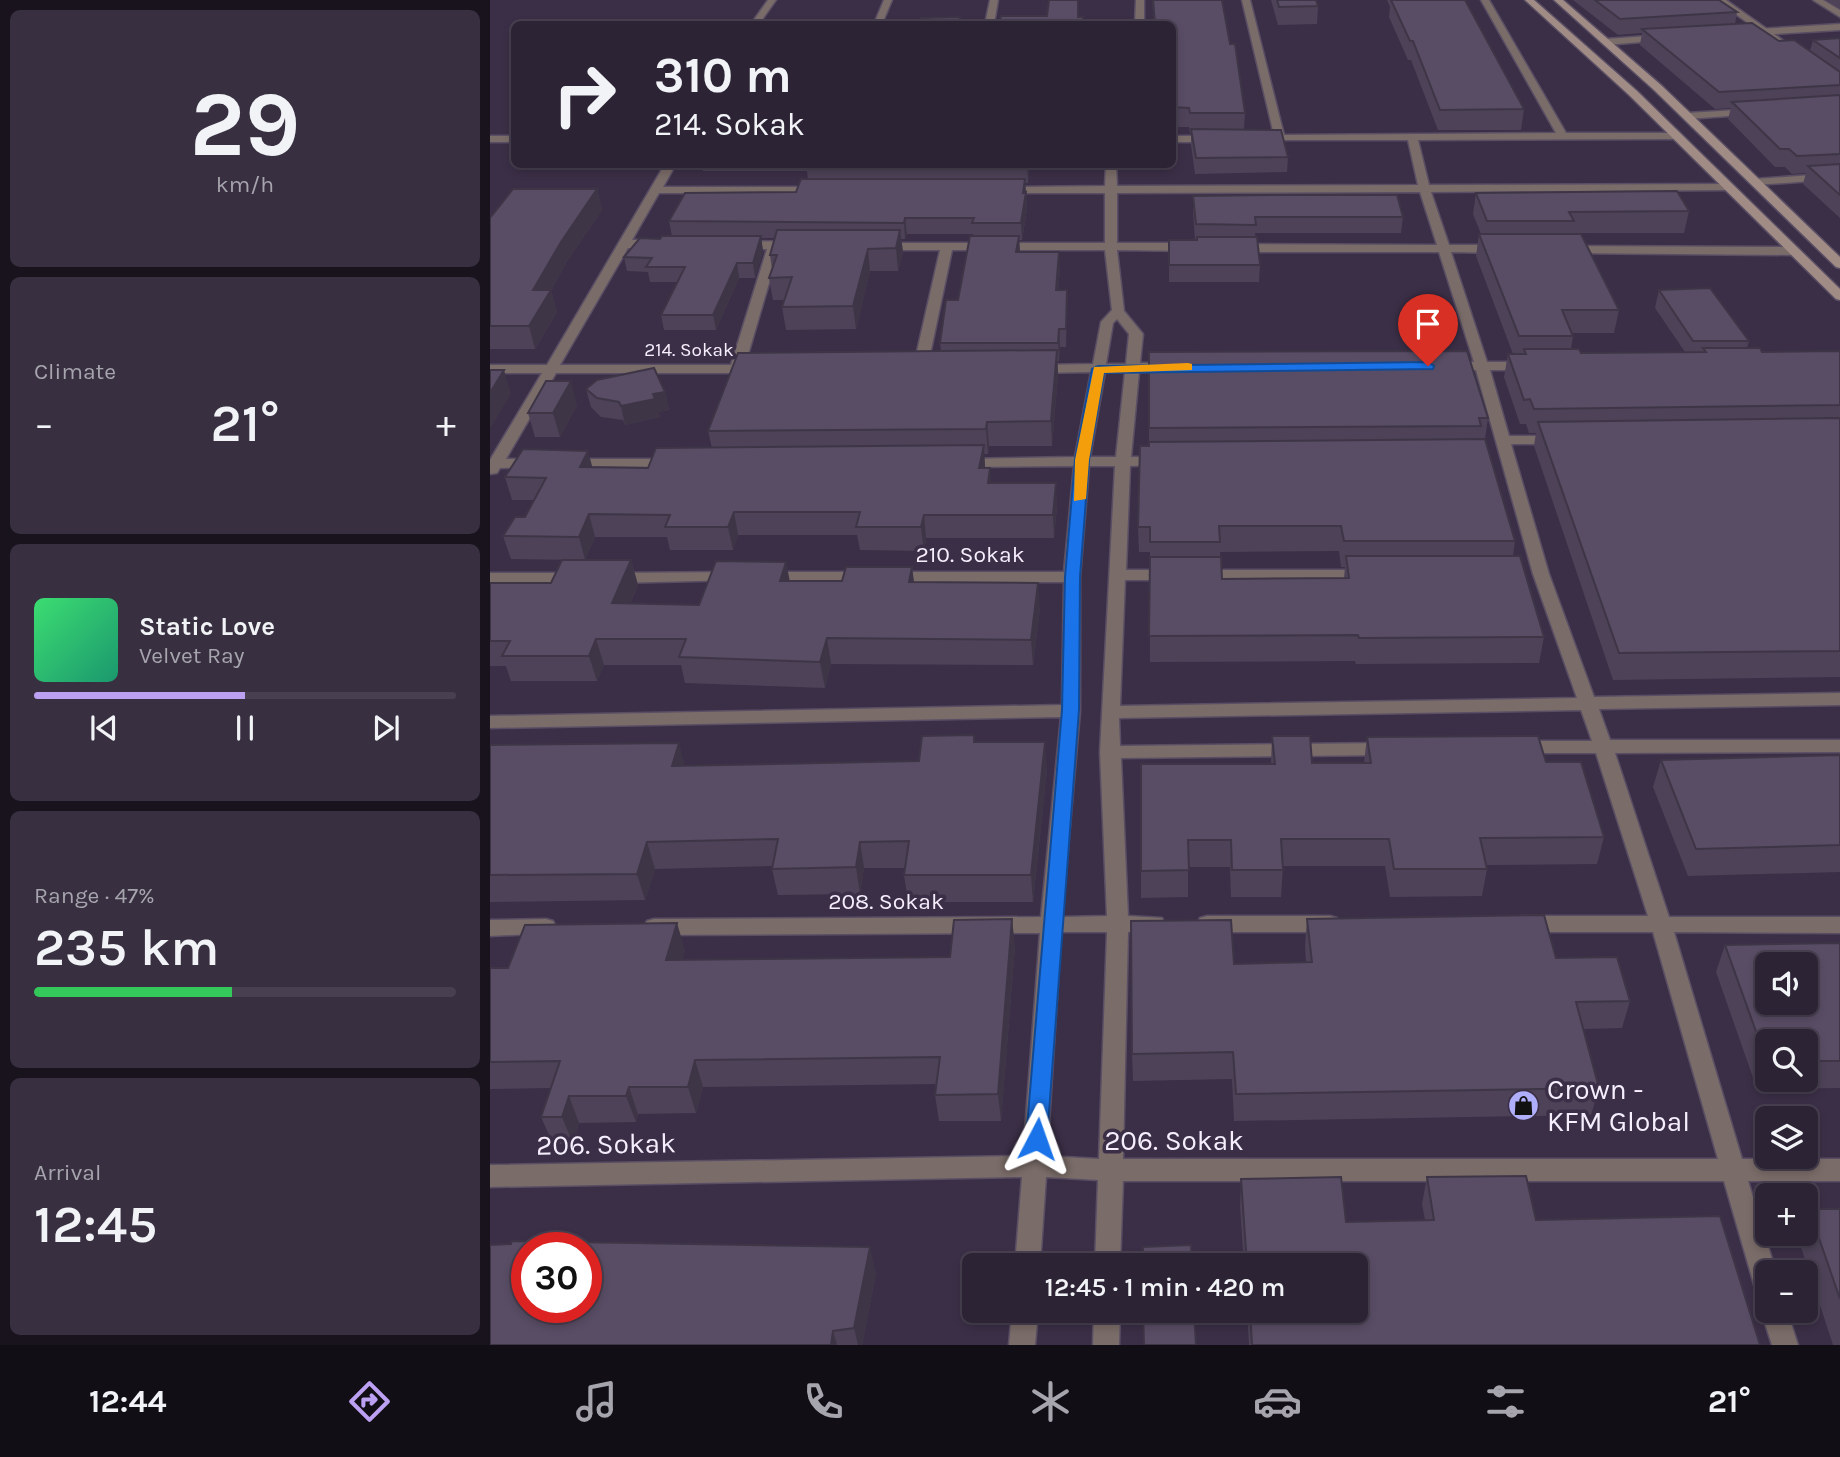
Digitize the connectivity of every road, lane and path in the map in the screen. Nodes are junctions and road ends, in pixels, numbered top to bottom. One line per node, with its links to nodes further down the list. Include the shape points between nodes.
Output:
1 (772, 0): 12 (street)
2 (888, 0): 13 (street)
3 (994, 0): 14 (street)
4 (1140, 0): 15 (street)
5 (1246, 0): 29 (street)
6 (1485, 0): 25 (street)
7 (1529, 0): 26 (main road)
8 (1558, 0): 20 (main road)
9 (1720, 0): 17 (street)
10 (1817, 0): 11 (street)
11 (1840, 14)
12 (757, 21)
13 (879, 21)
14 (990, 21)
15 (1140, 21)
16 (1840, 27): 17 (street)
17 (1764, 32): 19 (street); 19 (street, via 1737,37)
18 (1840, 33): 19 (street)
19 (1777, 38): 22 (street)
20 (1606, 42): 21 (main road); 21 (street, via 1672,41 1630,50 1624,53)
21 (1625, 59): 24 (main road)
22 (1840, 86)
23 (1770, 111): 24 (street)
24 (1687, 116): 37 (main road)
25 (1563, 136): 26 (street); 27 (street)
26 (1677, 136): 38 (main road)
27 (1412, 137): 29 (street); 39 (street)
28 (1253, 138): 29 (street)
29 (1280, 138)
30 (490, 139): 31 (street)
31 (511, 139)
32 (1176, 139): 33 (street)
33 (1226, 139)
34 (669, 168): 41 (street)
35 (1111, 168): 40 (street)
36 (1840, 176): 37 (street)
37 (1755, 182): 58 (main road)
38 (1728, 187): 39 (street); 57 (main road)
39 (1424, 188): 40 (street); 54 (street)
40 (1111, 189): 43 (street); 51 (street)
41 (656, 190): 42 (street); 44 (street)
42 (835, 190)
43 (987, 190)
44 (624, 244): 45 (street); 67 (street)
45 (665, 244)
46 (733, 245): 47 (street)
47 (774, 245): 48 (street); 68 (street)
48 (814, 245)
49 (867, 246): 50 (street)
50 (947, 246): 51 (street); 70 (street)
51 (1111, 247): 52 (street); 60 (street)
52 (1208, 247)
53 (1222, 248): 54 (street)
54 (1444, 249): 55 (street); 62 (street)
55 (1511, 249)
56 (1552, 249): 57 (street)
57 (1794, 251): 59 (main road)
58 (1840, 264)
59 (1840, 296)
60 (1118, 311): 64 (street, via 1136,334); 72 (street, via 1107,322)
61 (1440, 366): 62 (street)
62 (1482, 366): 63 (street); 74 (street)
63 (1551, 366)
64 (1132, 367): 65 (street); 72 (street); 76 (street)
65 (1188, 367)
66 (490, 369): 67 (street, 214. Sokak)
67 (551, 369): 68 (street, 214. Sokak); 80 (street)
68 (737, 369): 69 (street, 214. Sokak)
69 (776, 369)
70 (920, 369)
71 (1016, 369): 72 (street)
72 (1098, 369): 75 (street)
73 (1568, 440): 74 (street)
74 (1502, 452): 86 (street, via 1535,574)
75 (1082, 460): 76 (street); 79 (street); 83 (street)
76 (1123, 461): 77 (street); 81 (street)
77 (1176, 461)
78 (690, 463): 80 (street)
79 (946, 463)
80 (492, 467)
81 (1118, 575): 82 (street); 88 (street)
82 (1377, 575)
83 (1072, 577): 84 (street, 210. Sokak); 87 (street)
84 (490, 578)
85 (1840, 699): 86 (street)
86 (1586, 704): 88 (street); 90 (street)
87 (1070, 710): 89 (street); 95 (street)
88 (1111, 712): 94 (street)
89 (490, 722)
90 (1603, 746): 91 (street); 92 (street); 99 (street)
91 (1840, 746)
92 (1493, 748)
93 (1411, 749): 94 (street)
94 (1110, 752): 96 (street)
95 (1051, 924): 96 (street, 208. Sokak); 102 (street, 208. Sokak); 104 (street)
96 (1118, 924): 97 (street, 208. Sokak); 105 (street)
97 (1354, 924)
98 (1508, 924): 99 (street)
99 (1661, 924): 100 (street); 107 (street)
100 (1840, 925)
101 (572, 927): 103 (street)
102 (627, 927)
103 (490, 928)
104 (1035, 1166): 105 (street, 206. Sokak); 108 (street, 206. Sokak); 109 (street)
105 (1111, 1170): 107 (street, 206. Sokak); 110 (street)
106 (1840, 1170): 107 (street, 206. Sokak)
107 (1732, 1171): 111 (street)
108 (490, 1176)
109 (1029, 1253)
110 (1108, 1253)
111 (1759, 1260)
112 (1024, 1323): 115 (street)
113 (1107, 1323): 116 (street)
114 (1778, 1323): 117 (street)
115 (1023, 1345)
116 (1106, 1345)
117 (1785, 1345)

